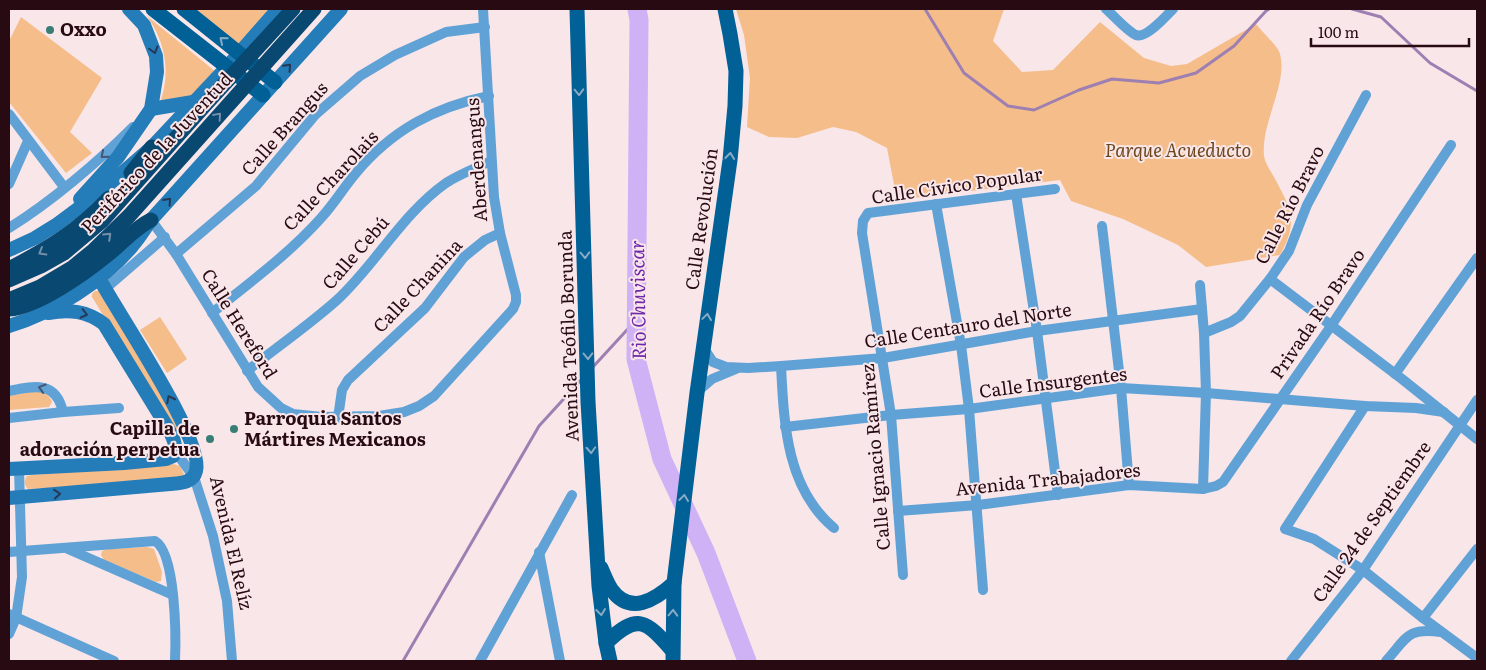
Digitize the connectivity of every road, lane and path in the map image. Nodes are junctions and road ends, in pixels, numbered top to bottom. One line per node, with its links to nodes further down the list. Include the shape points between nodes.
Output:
1 (129, 9): 23 (main road, one-way to 23, via 144,25 156,56)
2 (153, 9): 17 (main road)
3 (184, 9): 15 (main road, one-way to 3)
4 (278, 9): 15 (main road)
5 (293, 9): 46 (highway, Periférico de la Juventud, via 102,221 64,253)
6 (314, 9): 49 (highway, Periférico de la Juventud, one-way to 6, via 40,287 94,250 129,216)
7 (341, 9): 18 (main road, one-way to 7)
8 (483, 9): 14 (street, Aberdenangus)
9 (572, 9): 16 (main road)
10 (577, 9): 16 (main road, Avenida Teófilo Borunda)
11 (725, 9): 61 (main road, Calle Revolución, one-way to 11, via 736,106 736,71)
12 (1106, 9): 13 (street, via 1140,36)
13 (1173, 9)
14 (485, 27): 21 (street, Aberdenangus); 42 (street, Calle Brangus, via 446,32 395,55 360,76 315,115 256,186)
15 (238, 54): 17 (main road); 18 (main road)
16 (578, 58): 101 (main road, Avenida Teófilo Borunda, one-way to 101)
17 (227, 67): 19 (main road); 22 (main road)
18 (275, 82): 19 (main road)
19 (264, 95): 35 (main road, one-way to 19)
20 (1366, 95): 45 (street, Calle Río Bravo, via 1307,205 1289,251)
21 (489, 96): 28 (street, Aberdenangus); 53 (street, Calle Charolais, via 461,102 406,128 357,172 321,218 286,252)
22 (192, 102): 23 (main road); 27 (main road)
23 (151, 109): 30 (street, one-way to 30); 36 (main road, via 118,156)
24 (9, 114): 25 (street)
25 (28, 141): 29 (street); 30 (street)
26 (1451, 145): 57 (street, Privada Río Bravo)
27 (152, 148): 36 (main road); 44 (highway, one-way to 44, via 122,185 83,224 58,243)
28 (491, 161): 39 (street, Aberdenangus); 65 (street, Calle Cebú, via 448,182 428,198 336,300)
29 (9, 184)
30 (64, 188): 38 (street)
31 (1055, 189): 32 (street, Calle Cívico Popular)
32 (1016, 194): 33 (street, Calle Cívico Popular); 58 (street)
33 (936, 204): 34 (street, Calle Cívico Popular, via 868,213); 60 (street)
34 (864, 217): 62 (street, Calle Ignacio Ramírez, via 862,232)
35 (151, 220): 40 (street, Calle Hereford); 47 (main road); 51 (highway, via 134,230 72,283)
36 (56, 225): 41 (main road)
37 (1102, 226): 55 (street)
38 (9, 228)
39 (500, 233): 50 (street, Aberdenangus, via 516,295); 81 (street, Calle Chanina, via 464,257 425,308 348,380 342,390)
40 (165, 237): 42 (street, Calle Hereford); 47 (street)
41 (9, 250)
42 (176, 254): 53 (street, Calle Hereford)
43 (1477, 258): 66 (street)
44 (9, 270)
45 (1270, 279): 57 (street); 59 (street, Calle Río Bravo, via 1240,316)
46 (9, 280)
47 (102, 283): 54 (main road); 87 (main road, Avenida El Relíz, one-way to 47, via 197,463 190,438)
48 (1200, 285): 52 (street)
49 (9, 300)
50 (515, 306): 81 (street, Calle Hereford, via 434,396 395,414)
51 (9, 309)
52 (1202, 309): 55 (street, Calle Centauro del Norte); 59 (street)
53 (212, 313): 65 (street, Calle Hereford)
54 (36, 315): 56 (main road); 85 (main road, one-way to 85, via 78,312 93,316 104,324 169,430)
55 (1112, 321): 58 (street, Calle Centauro del Norte); 67 (street)
56 (9, 326)
57 (1331, 326): 66 (street); 72 (street, Privada Río Bravo)
58 (1037, 332): 60 (street, Calle Centauro del Norte); 71 (street)
59 (1204, 333): 70 (street)
60 (961, 346): 62 (street, Calle Centauro del Norte); 76 (street)
61 (703, 347): 64 (street, Calle Centauro del Norte, via 718,365); 69 (main road, Calle Revolución)
62 (883, 358): 63 (street, Calle Centauro del Norte); 79 (street, Calle Ignacio Ramírez)
63 (781, 366): 64 (street, Calle Centauro del Norte); 83 (street)
64 (739, 368): 69 (street, Calle Centauro del Norte, via 712,379)
65 (247, 371): 81 (street, Calle Hereford, via 258,387 281,408 301,415)
66 (1394, 374): 78 (street)
67 (1121, 388): 70 (street, Calle Insurgentes); 71 (street, Calle Insurgentes); 88 (street)
68 (9, 391): 77 (street, one-way to 68, via 57,396 44,387)
69 (697, 393): 104 (main road, Calle Revolución, one-way to 69)
70 (1206, 393): 72 (street, Calle Insurgentes); 89 (street)
71 (1045, 398): 76 (street, Calle Insurgentes); 91 (street)
72 (1280, 398): 74 (street, Calle Insurgentes); 89 (street, Privada Río Bravo, via 1223,482)
73 (1477, 400): 82 (street, Calle 24 de Septiembre)
74 (1365, 406): 78 (street, Calle Insurgentes); 102 (street, via 1285,529 1314,539)
75 (119, 408): 77 (street)
76 (969, 409): 79 (street, Calle Insurgentes); 93 (street)
77 (64, 412): 80 (street)
78 (1444, 412): 82 (street)
79 (891, 415): 83 (street, Calle Insurgentes); 94 (street, Calle Ignacio Ramírez)
80 (9, 418)
81 (338, 418)
82 (1459, 425): 84 (street); 102 (street, Calle 24 de Septiembre)
83 (784, 427): 95 (street, via 803,487 824,519)
84 (1477, 439)
85 (176, 451): 86 (main road, via 166,459); 87 (street)
86 (14, 469): 92 (street)
87 (194, 476): 92 (main road, one-way to 87, via 170,484); 116 (street, Avenida El Relíz, via 213,536 227,601)
88 (1129, 485): 89 (street, Avenida Trabajadores); 91 (street, Avenida Trabajadores)
89 (1203, 488)
90 (572, 495): 100 (street)
91 (1058, 495): 93 (street, Avenida Trabajadores)
92 (14, 498): 98 (street)
93 (978, 505): 94 (street, Avenida Trabajadores); 105 (street)
94 (898, 511): 103 (street, Calle Ignacio Ramírez)
95 (834, 528)
96 (65, 548): 98 (street); 106 (street); 106 (street, via 155,541 166,557)
97 (1477, 549): 108 (street)
98 (21, 551): 99 (street); 107 (street, via 22,577)
99 (9, 552)
100 (539, 552): 117 (street); 118 (street)
101 (596, 558): 104 (main road, via 610,588 625,602 642,604 651,601); 111 (main road, Avenida Teófilo Borunda, one-way to 111)
102 (1363, 570): 108 (street); 120 (street, Calle 24 de Septiembre)
103 (903, 575)
104 (674, 583): 112 (main road, one-way to 104)
105 (983, 590)
106 (173, 595): 115 (street)
107 (12, 616): 110 (street); 114 (street)
108 (1424, 618): 109 (street)
109 (1442, 632): 113 (street); 121 (street, via 1415,631)
110 (9, 634)
111 (606, 643): 112 (main road, via 615,633 642,623 652,628); 119 (main road, Avenida Teófilo Borunda)
112 (673, 656)
113 (1477, 658)
114 (114, 661)
115 (175, 661)
116 (232, 661)
117 (480, 661)
118 (560, 661)
119 (610, 661)
120 (1291, 661)
121 (1386, 661)

